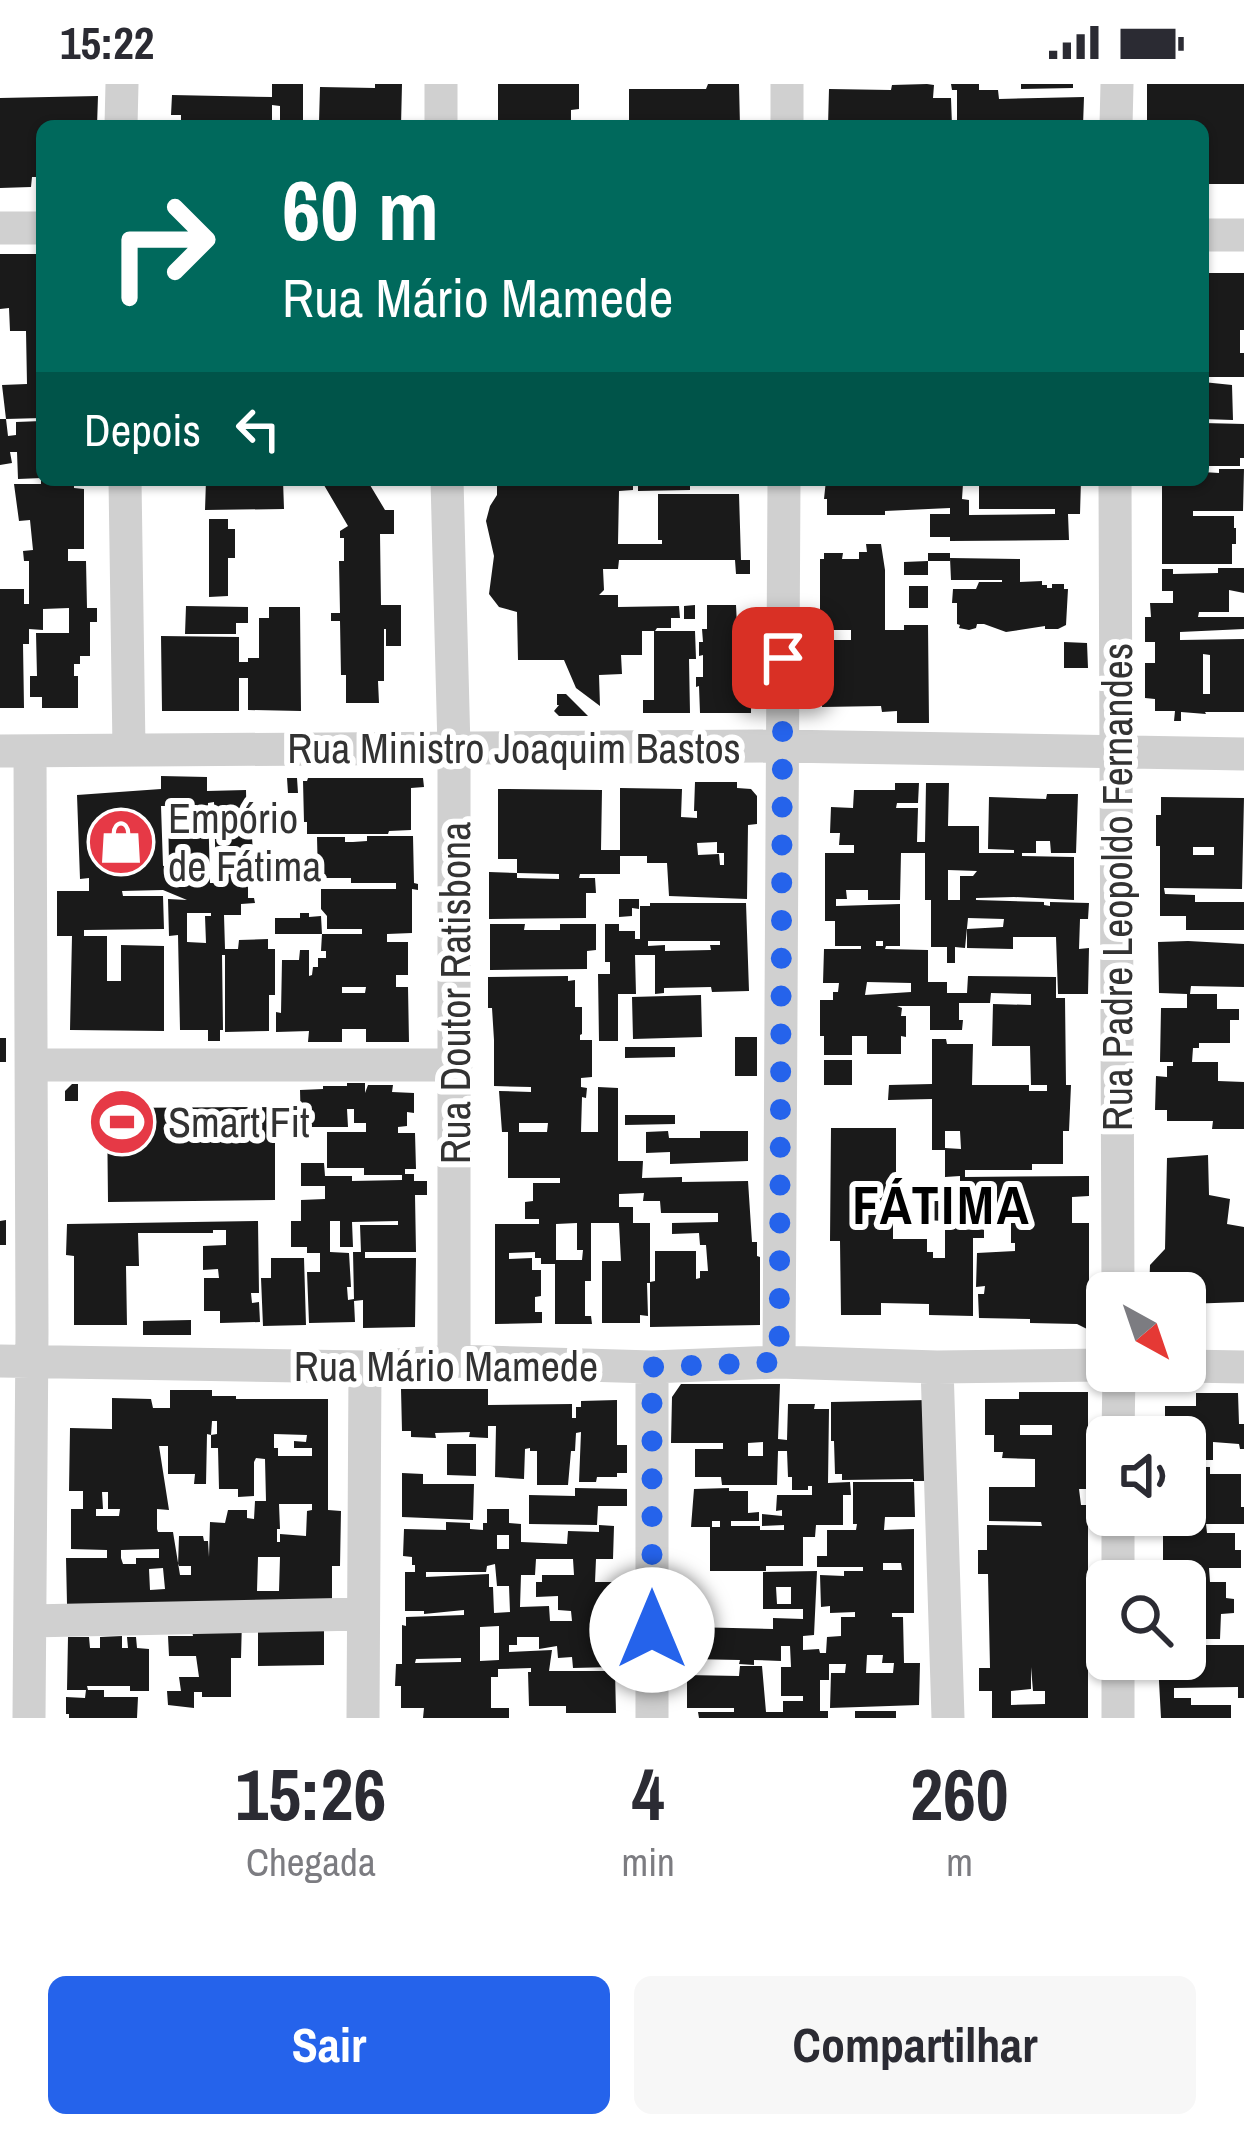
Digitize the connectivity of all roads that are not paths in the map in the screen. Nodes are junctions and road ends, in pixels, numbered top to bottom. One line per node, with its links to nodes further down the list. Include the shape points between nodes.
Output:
1 (122, 84): 5 (street)
2 (441, 84): 6 (street)
3 (787, 84): 7 (street)
4 (1117, 84): 8 (street)
5 (121, 120)
6 (441, 120)
7 (787, 120)
8 (1116, 120)
9 (0, 228): 10 (street)
10 (36, 228)
11 (1209, 235): 12 (street)
12 (1244, 235)
13 (124, 486): 19 (street)
14 (447, 486): 18 (street, Rua Doutor Ratisbona)
15 (784, 486): 17 (street)
16 (1115, 486): 21 (street, Rua Padre Leopoldo Fernandes)
17 (782, 746): 18 (street, Rua Ministro Joaquim Bastos); 21 (street, Rua Ministro Joaquim Bastos); 28 (street)
18 (454, 748): 19 (street, Rua Ministro Joaquim Bastos); 24 (street, Rua Doutor Ratisbona)
19 (130, 749): 20 (street, Rua Ministro Joaquim Bastos)
20 (15, 752): 23 (street)
21 (1116, 753): 22 (street, Rua Ministro Joaquim Bastos); 25 (street, Rua Padre Leopoldo Fernandes)
22 (1244, 754)
23 (32, 1065): 24 (street); 26 (street)
24 (456, 1065): 27 (street, Rua Doutor Ratisbona)
25 (1118, 1272)
26 (16, 1361): 32 (street, Rua Mário Mamede); 36 (street)
27 (454, 1361): 32 (street, Rua Mário Mamede); 33 (street, Rua Mário Mamede)
28 (779, 1362): 33 (street, Rua Mário Mamede); 34 (street, Rua Mário Mamede)
29 (1086, 1365): 34 (street, Rua Mário Mamede)
30 (1206, 1366): 31 (street)
31 (1244, 1366)
32 (364, 1367): 35 (street)
33 (652, 1367): 40 (street)
34 (938, 1367): 41 (street)
35 (362, 1614): 36 (street); 39 (street)
36 (30, 1621): 38 (street)
37 (1118, 1680): 42 (street)
38 (29, 1718)
39 (363, 1718)
40 (652, 1718)
41 (948, 1718)
42 (1118, 1718)

